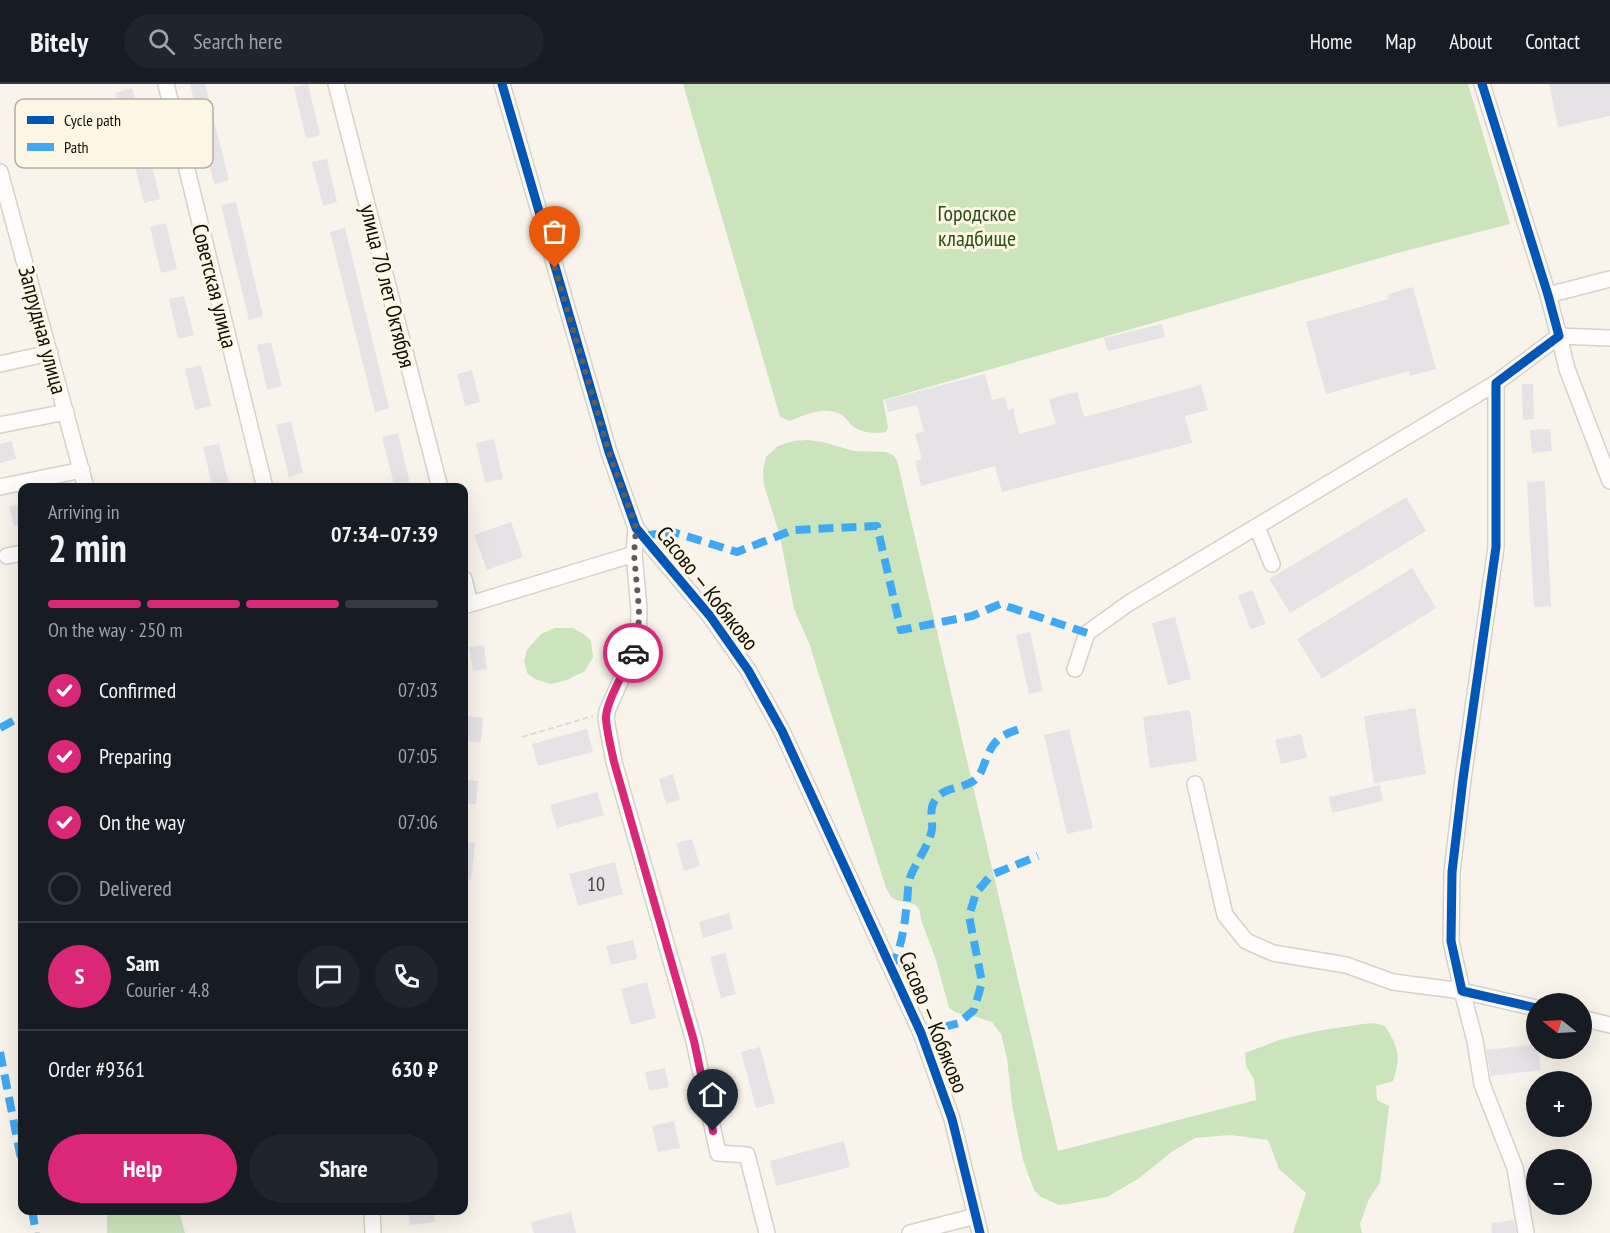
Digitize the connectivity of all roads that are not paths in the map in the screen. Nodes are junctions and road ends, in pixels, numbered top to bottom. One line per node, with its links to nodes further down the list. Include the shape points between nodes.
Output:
1 (166, 84): 5 (street, Советская улица)
2 (336, 84): 23 (street, улица 70 лет Октября)
3 (502, 84): 26 (street, Сасово — Кобяково, via 609,452)
4 (1482, 84): 9 (street)
5 (170, 99)
6 (187, 168): 22 (street, Советская улица)
7 (0, 172): 12 (street, Запрудная улица)
8 (1610, 279): 9 (street)
9 (1548, 295): 10 (street)
10 (1559, 336): 11 (street); 14 (street); 18 (street, via 1567,369)
11 (1610, 338)
12 (50, 353): 13 (street); 15 (street, Запрудная улица)
13 (0, 364)
14 (1496, 382): 25 (street); 34 (street, via 1497,547 1452,872 1451,941)
15 (66, 412): 16 (street); 17 (street, Запрудная улица)
16 (0, 425)
17 (82, 470): 20 (street); 21 (street, Запрудная улица)
18 (1610, 481)
19 (18, 483): 24 (street)
20 (19, 483)
21 (85, 483)
22 (264, 483)
23 (439, 483)
24 (0, 487)
25 (1257, 527): 30 (street); 32 (street, via 1129,603 1087,633)
26 (636, 528): 28 (street); 39 (street, Сасово — Кобяково, via 710,616 748,670 782,731 921,1033 952,1119)
27 (18, 554): 29 (street)
28 (634, 554): 31 (street); 41 (street, via 638,642 607,711 614,762 694,1041 718,1153 747,1155)
29 (7, 556)
30 (1272, 564)
31 (468, 605)
32 (1075, 669)
33 (1195, 784): 34 (street, via 1225,915 1246,941 1273,953 1346,965 1393,982)
34 (1462, 991): 35 (street); 44 (street, via 1482,1084 1515,1168)
35 (1526, 1006)
36 (1592, 1021): 37 (street)
37 (1610, 1025)
38 (372, 1215): 40 (street)
39 (976, 1216): 42 (street); 43 (street, Сасово — Кобяково)
40 (373, 1233)
41 (766, 1233)
42 (910, 1233)
43 (980, 1233)
44 (1526, 1233)

